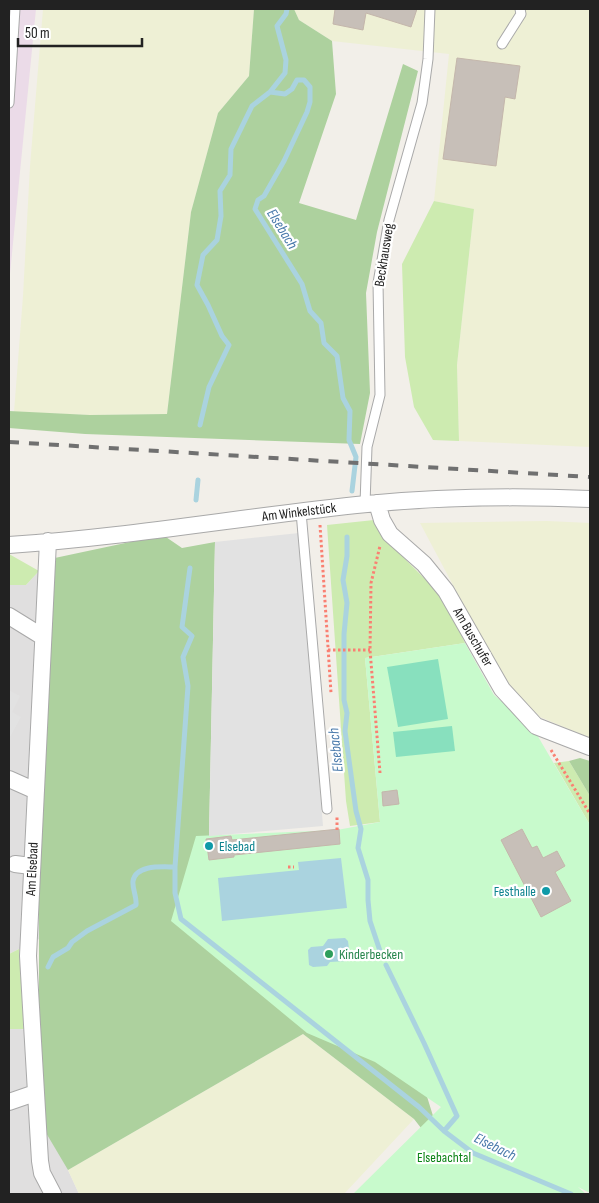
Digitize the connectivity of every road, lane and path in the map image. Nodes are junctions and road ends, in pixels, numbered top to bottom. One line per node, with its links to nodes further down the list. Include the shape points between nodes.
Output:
1 (15, 9): 5 (lane)
2 (430, 9): 7 (lane, Beckhausweg, via 422,103 389,220 378,283 380,395 367,447)
3 (520, 9): 4 (lane, via 521,14)
4 (502, 44)
5 (9, 103)
6 (590, 499): 7 (street, Am Winkelstück, via 450,499)
7 (371, 504): 8 (street, Am Winkelstück); 10 (street, Am Buschufer)
8 (319, 509): 9 (street, Am Winkelstück); 15 (path)
9 (301, 512): 11 (street, Am Winkelstück); 23 (lane)
10 (390, 534): 16 (path, via 380,544 371,583); 18 (street, Am Buschufer, via 424,564 446,591 502,689 536,726)
11 (48, 541): 12 (street, Am Winkelstück); 14 (street, Am Elsebad)
12 (9, 545)
13 (9, 616): 14 (street)
14 (43, 637): 22 (street, Am Elsebad)
15 (328, 650): 16 (path); 17 (path)
16 (370, 650): 20 (path)
17 (332, 699)
18 (590, 747)
19 (551, 750): 25 (path)
20 (380, 773)
21 (9, 779): 22 (street)
22 (36, 791): 27 (street, Am Elsebad)
23 (327, 810)
24 (337, 813): 26 (path)
25 (590, 814)
26 (337, 830)
27 (16, 864): 30 (street, Am Elsebad, via 28,956)
28 (288, 867): 29 (path)
29 (294, 867)
30 (35, 1094): 31 (street); 32 (street, Am Elsebad, via 42,1173)
31 (9, 1102)
32 (53, 1194)

